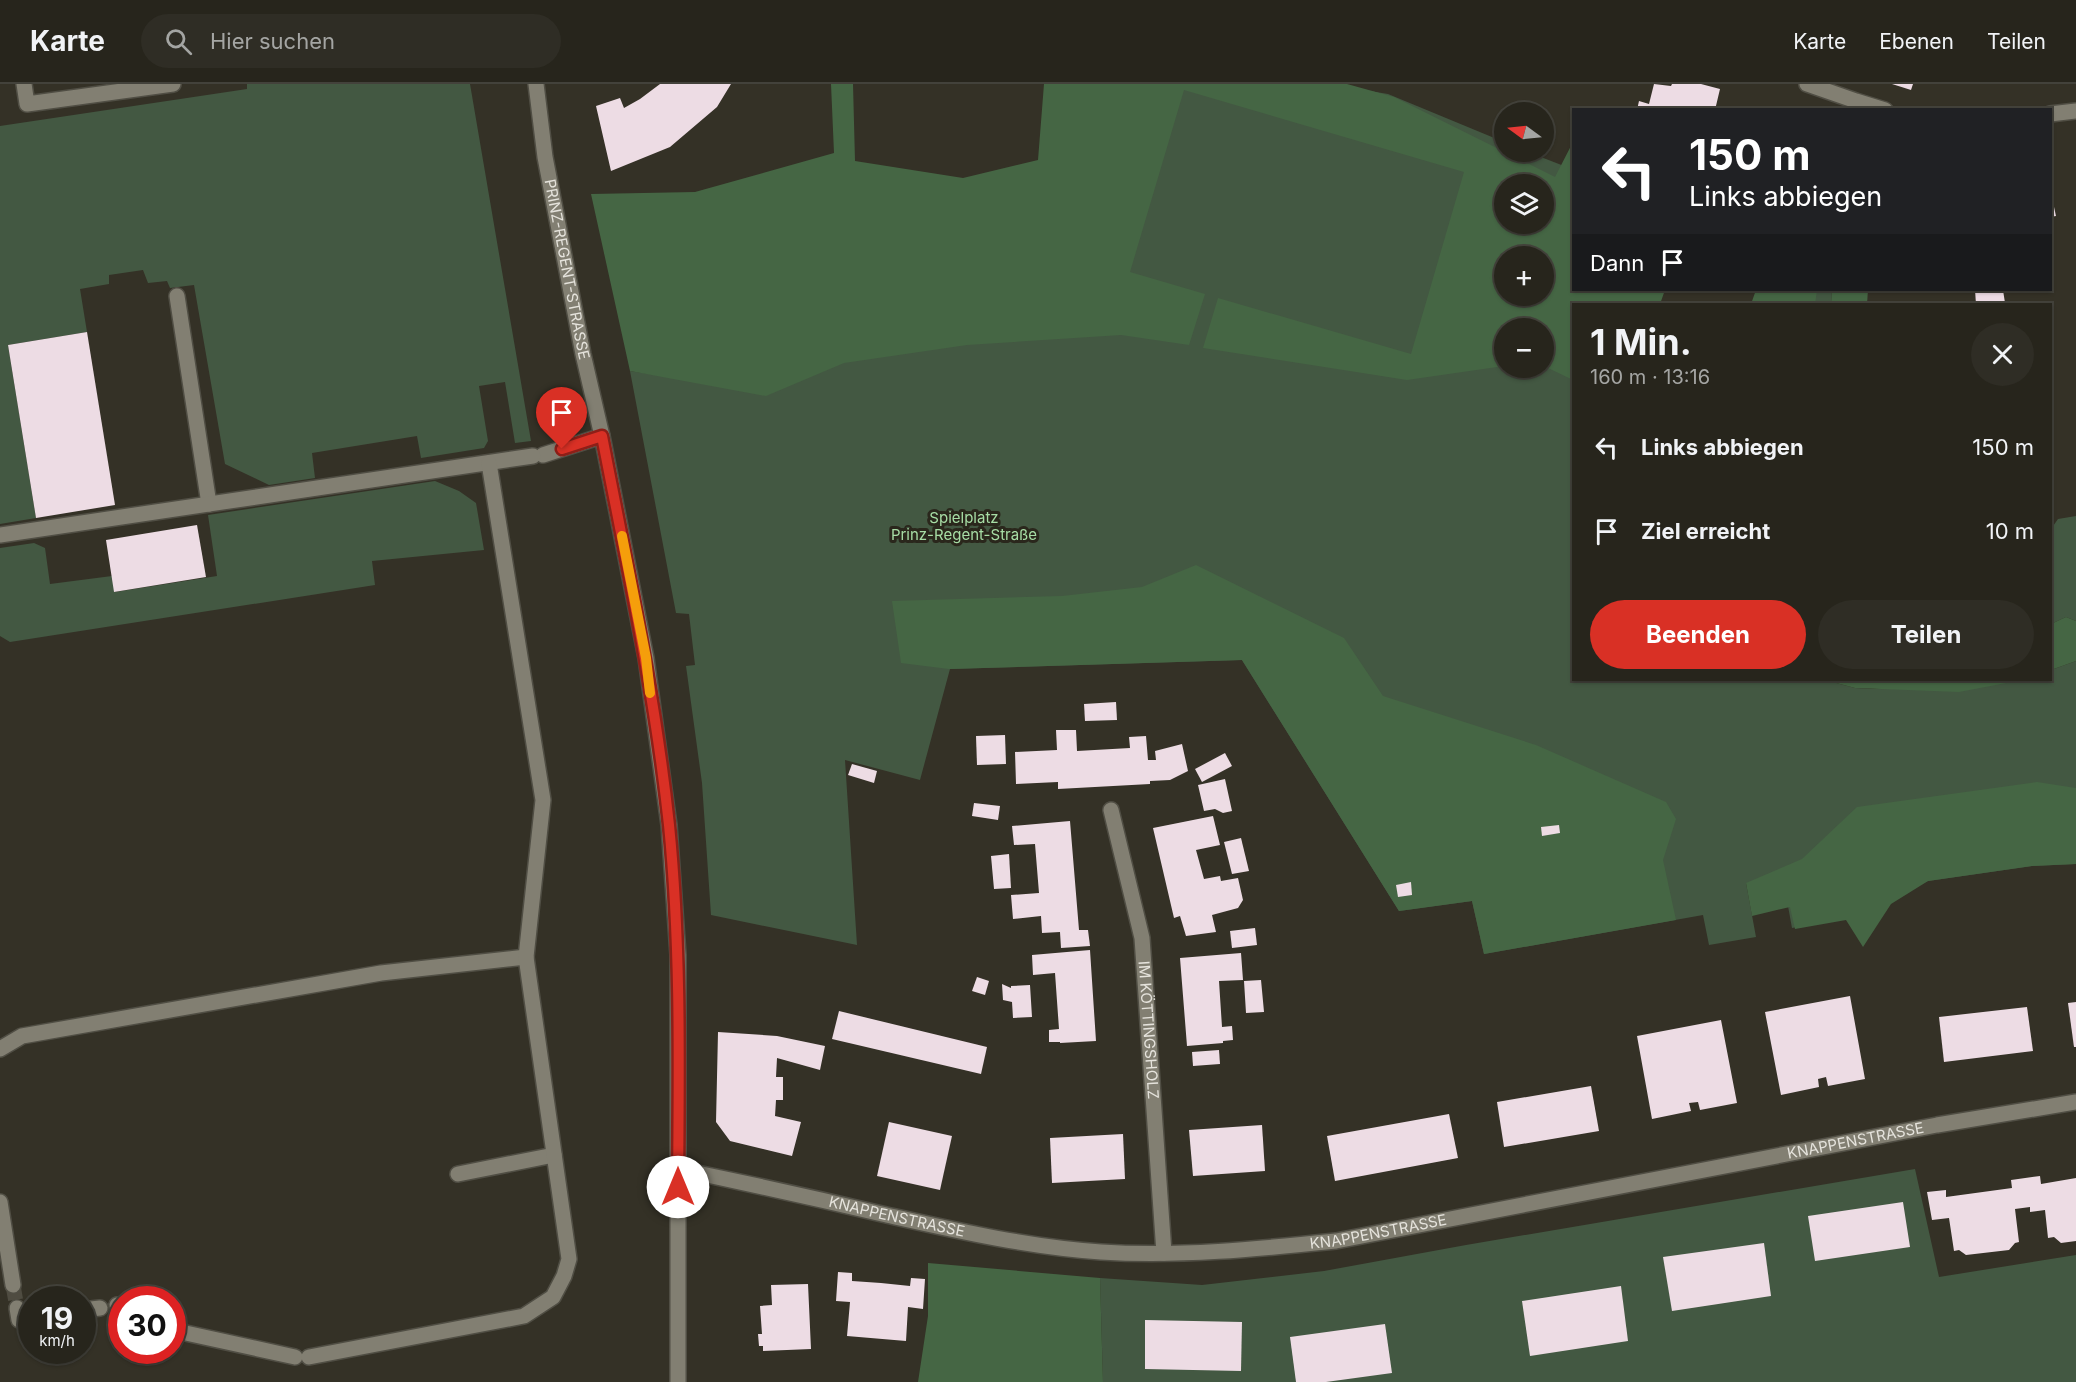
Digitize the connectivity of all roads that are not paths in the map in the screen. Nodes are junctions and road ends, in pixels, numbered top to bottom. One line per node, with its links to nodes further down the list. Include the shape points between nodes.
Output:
1 (24, 84): 2 (street, via 27,104)
2 (173, 84)
3 (536, 84): 9 (street, PRINZ-REGENT-STRASSE, via 547,168)
4 (1807, 84): 5 (street)
5 (1878, 108)
6 (2076, 111): 7 (street)
7 (2052, 114)
8 (177, 296): 11 (street)
9 (602, 436): 10 (street, via 538,456); 18 (street, PRINZ-REGENT-STRASSE, via 646,658 669,825 678,955)
10 (489, 463): 11 (street); 14 (street, via 543,800)
11 (209, 504): 12 (street)
12 (0, 535)
13 (1111, 810): 21 (street, IM KÖTTINGSHOLZ, via 1142,938)
14 (526, 957): 15 (street, via 358,977 22,1036); 17 (street)
15 (0, 1049)
16 (2076, 1102): 21 (street, KNAPPENSTRASSE, via 1937,1125 1336,1241)
17 (554, 1155): 19 (street); 27 (street, via 569,1259 553,1297 525,1316 302,1357)
18 (678, 1168): 21 (street, KNAPPENSTRASSE, via 964,1233 1101,1252); 28 (street, PRINZ-REGENT-STRASSE)
19 (459, 1174)
20 (0, 1202): 22 (street)
21 (1164, 1253)
22 (13, 1285)
23 (17, 1308): 26 (street)
24 (96, 1308): 25 (street)
25 (100, 1308)
26 (18, 1314)
27 (186, 1333)
28 (678, 1382)

